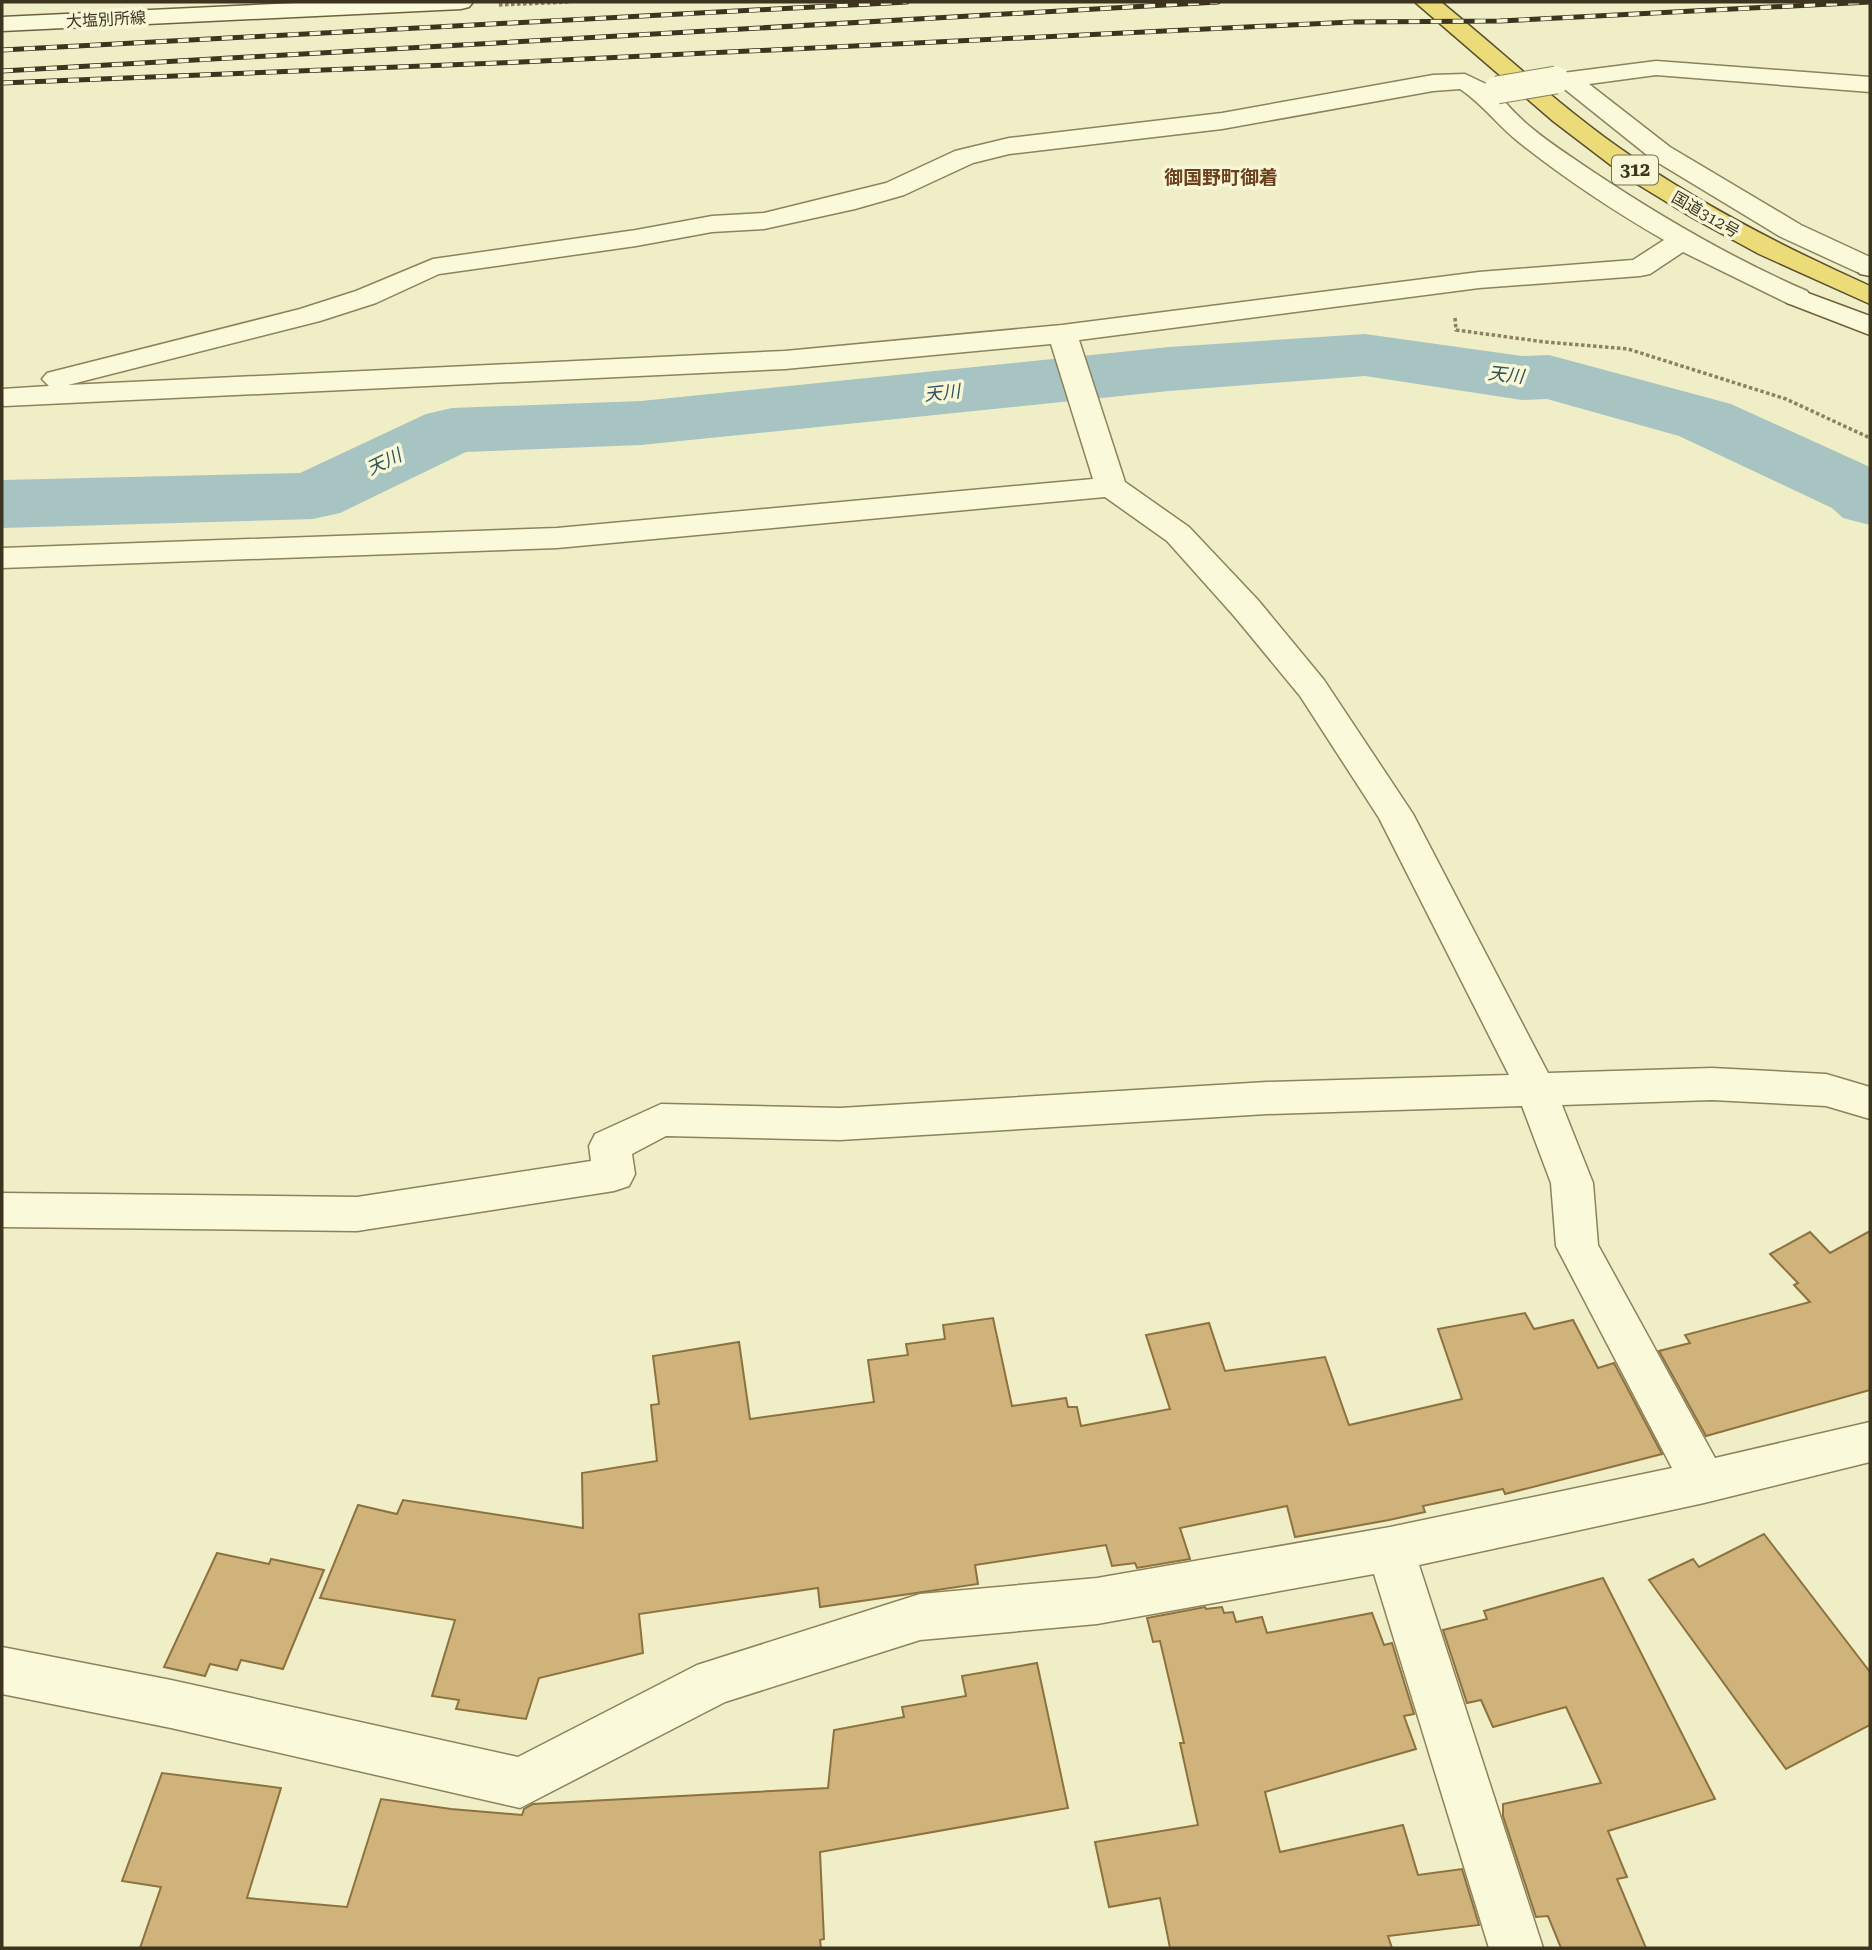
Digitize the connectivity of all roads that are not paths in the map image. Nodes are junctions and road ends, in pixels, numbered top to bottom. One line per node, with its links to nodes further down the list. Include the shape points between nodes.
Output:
1 (461, 2): 3 (street, 大塩別所線)
2 (1427, 2): 10 (highway, 国道312号 / 312, via 1607,151 1667,191 1758,243)
3 (307, 6): 4 (street, 大塩別所線)
4 (2, 24)
5 (1561, 79): 6 (street, via 1656,68); 7 (street, bridge); 9 (street, via 1661,153 1791,231)
6 (1870, 84)
7 (1491, 92): 8 (street, via 1497,111 1553,156); 13 (street, via 1465,81 1433,83 1222,121 1009,146 964,157 895,188 807,213 433,267 366,297 310,315 67,375)
8 (1681, 241): 11 (street); 12 (street, via 1640,268 1453,284)
9 (1869, 267)
10 (1870, 296)
11 (1870, 326)
12 (1062, 334): 13 (street, via 785,360); 14 (street)
13 (3, 402)
14 (1111, 488): 15 (street, via 557,538); 16 (street, via 1178,534 1312,688 1395,814)
15 (2, 558)
16 (1536, 1089): 17 (street, via 1712,1084 1826,1090); 18 (street, via 1267,1098 840,1124 661,1120 610,1146 614,1174 358,1214); 20 (street, via 1572,1183 1577,1247)
17 (1870, 1103)
18 (2, 1210)
19 (1870, 1442): 20 (street)
20 (1704, 1482): 21 (street)
21 (1390, 1549): 22 (street, via 1097,1601 920,1617 714,1682 520,1783); 23 (street)
22 (2, 1671)
23 (1516, 1948)

